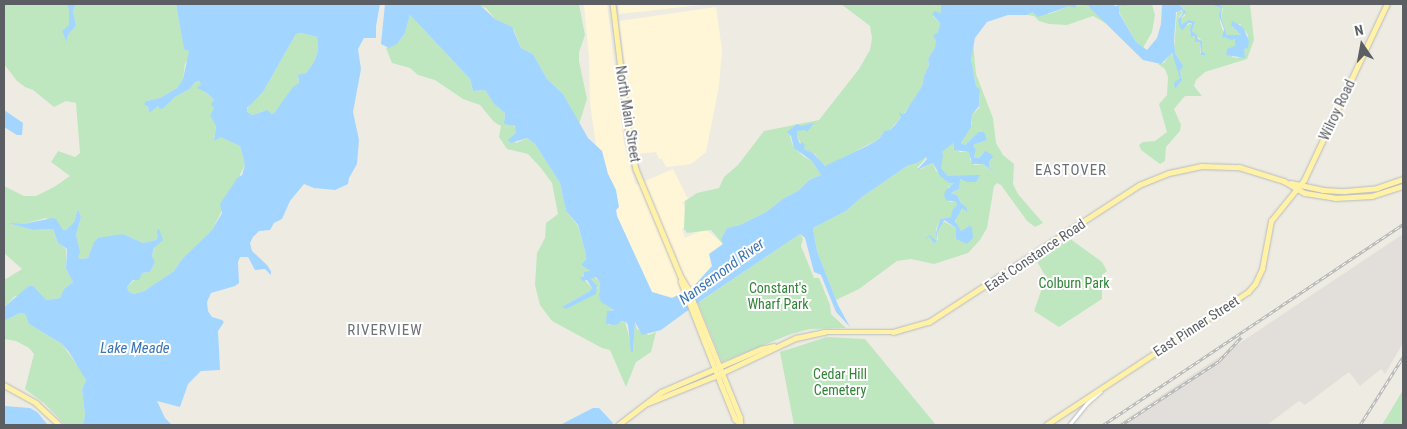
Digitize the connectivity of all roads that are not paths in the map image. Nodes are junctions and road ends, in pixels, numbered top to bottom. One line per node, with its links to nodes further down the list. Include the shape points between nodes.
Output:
1 (613, 4): 7 (main road, North Main Street, via 632,154)
2 (1387, 4): 5 (main road, Wilroy Road)
3 (1403, 179): 5 (main road, East Constance Road, via 1355,191)
4 (1403, 186): 5 (main road, East Constance Road, via 1372,196 1348,198 1320,196)
5 (1299, 187): 6 (main road, East Constance Road, via 1256,170 1231,166 1201,166 1169,173 1139,186 929,322 893,332 811,334); 8 (main road, East Pinner Street, via 1271,221 1262,269 1252,288)
6 (776, 346): 7 (main road, East Constance Road, via 761,349); 9 (main road, East Constance Road)
7 (718, 369): 9 (main road, North Main Street); 11 (main road, East Constance Road, via 666,390)
8 (1125, 373): 16 (main road, East Pinner Street); 17 (street, via 1090,400)
9 (720, 374): 11 (main road, East Constance Road); 12 (main road, North Main Street, via 740,417)
10 (4, 385): 13 (main road, via 36,403)
11 (648, 402): 14 (main road)
12 (740, 424): 15 (street)
13 (60, 425)
14 (618, 425)
15 (733, 425)
16 (1046, 425)
17 (1069, 425)

